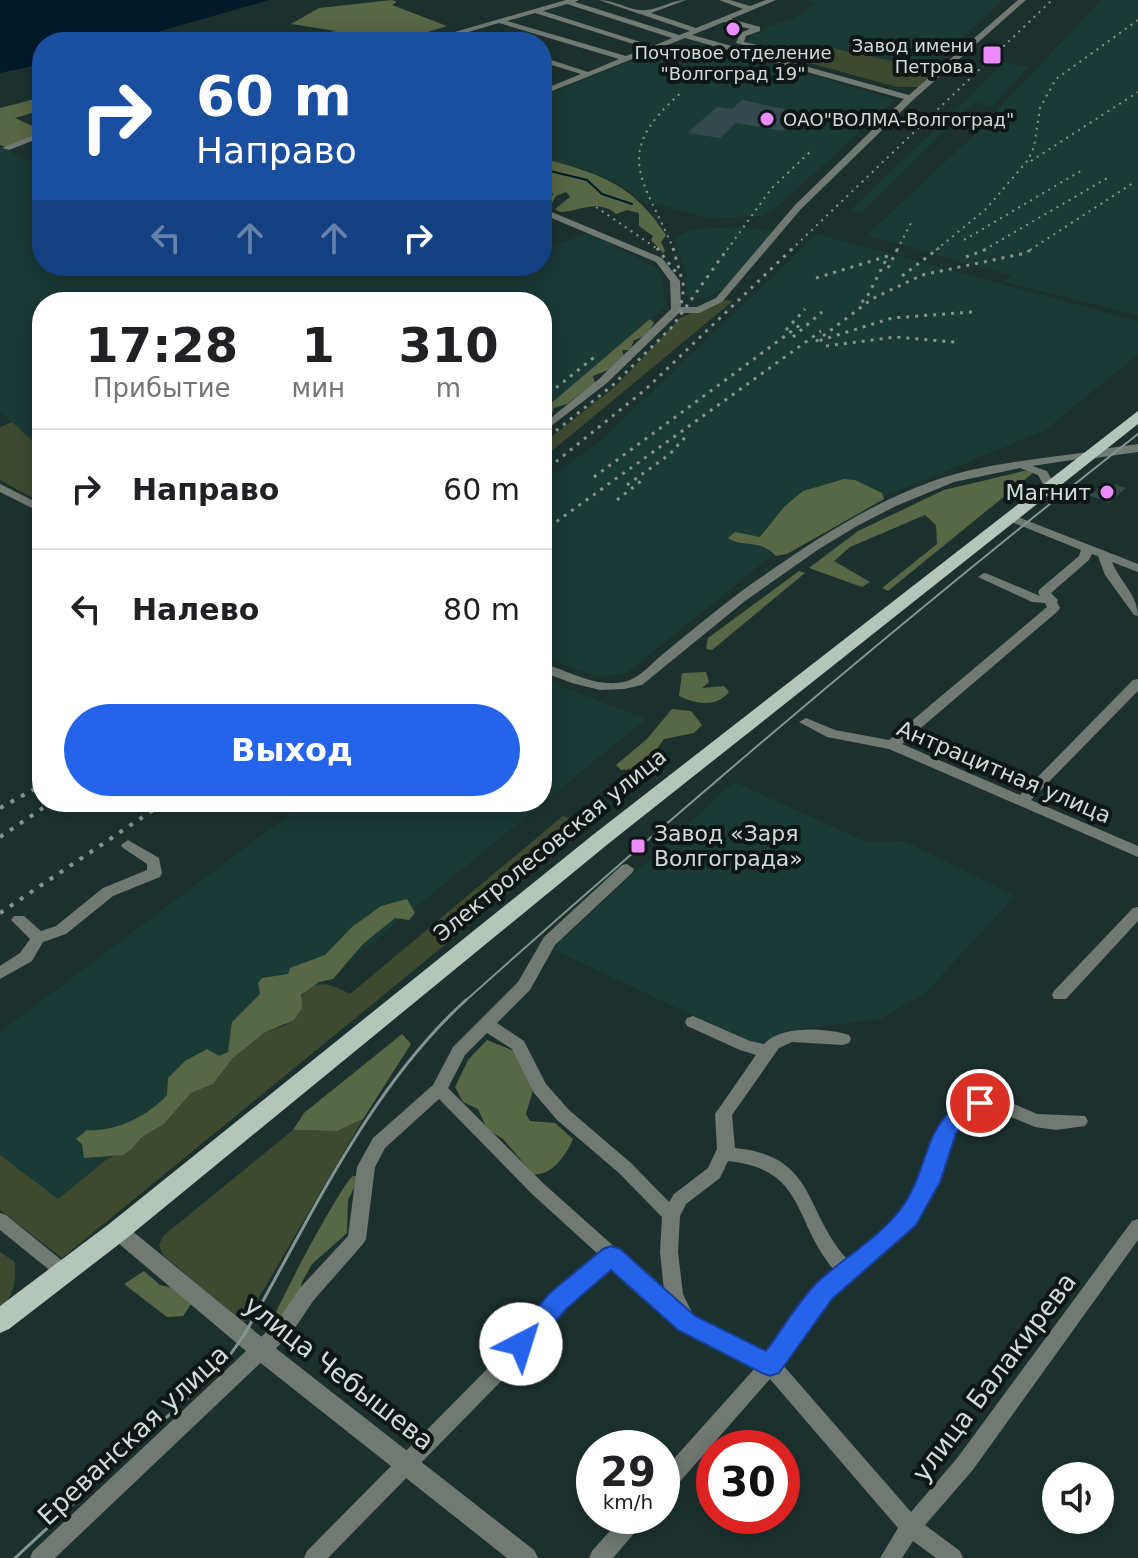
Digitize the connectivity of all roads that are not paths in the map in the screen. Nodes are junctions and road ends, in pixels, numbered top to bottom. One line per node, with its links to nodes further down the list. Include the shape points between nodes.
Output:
1 (551, 0): 7 (street)
2 (603, 0): 10 (street)
3 (682, 0): 10 (street)
4 (723, 0): 8 (street)
5 (772, 0): 8 (street)
6 (1022, 0): 26 (street)
7 (571, 1): 9 (street); 17 (street)
8 (750, 9): 11 (street)
9 (535, 11): 12 (street); 18 (street)
10 (645, 13): 13 (street)
11 (726, 20): 13 (street); 19 (street, via 757,29 743,35 740,43)
12 (499, 21): 14 (street); 15 (street)
13 (698, 31): 17 (street)
14 (460, 32)
15 (536, 32)
16 (552, 37): 22 (street)
17 (684, 37): 18 (street); 20 (street)
18 (653, 48): 22 (street)
19 (763, 49): 20 (street); 21 (street)
20 (751, 54): 26 (street)
21 (785, 56)
22 (626, 59): 24 (street)
23 (552, 62): 24 (street)
24 (588, 74): 25 (street)
25 (552, 89)
26 (910, 98): 30 (street, via 798,207 719,300 699,310)
27 (32, 138): 28 (street)
28 (6, 148)
29 (552, 215): 30 (street, via 659,260 675,281)
30 (676, 310): 32 (street)
31 (1138, 416): 34 (main road, Электролесовская улица)
32 (552, 422)
33 (1138, 448): 34 (street)
34 (1088, 455): 35 (street); 36 (main road, Электролесовская улица)
35 (1017, 467): 36 (street, via 1043,473); 46 (street, via 933,485 836,533 637,682 614,689 591,686)
36 (1048, 484): 39 (main road, Электролесовская улица)
37 (0, 487): 38 (street)
38 (32, 505)
39 (1008, 517): 40 (street); 69 (main road, Электролесовская улица)
40 (1088, 547): 41 (street); 44 (street, via 1085,557 1044,592)
41 (1103, 554): 42 (street); 45 (street, via 1111,575)
42 (1138, 568)
43 (984, 577): 44 (street, via 1036,599)
44 (1052, 600): 49 (street, via 1054,608)
45 (1138, 612)
46 (552, 671)
47 (1138, 683): 50 (street)
48 (806, 722): 49 (street, Антрацитная улица, via 832,734)
49 (892, 745): 50 (street, Антрацитная улица)
50 (1021, 802): 52 (street, Антрацитная улица)
51 (128, 845): 56 (street, via 154,862 155,873 108,892 61,930)
52 (1138, 852)
53 (627, 869): 60 (street, via 549,941 524,986)
54 (1138, 912): 58 (street)
55 (19, 920): 56 (street)
56 (38, 938): 57 (street, via 26,957)
57 (0, 973)
58 (1060, 995)
59 (693, 1022): 62 (street)
60 (486, 1024): 63 (street, via 459,1051); 66 (street, via 518,1045 540,1088 563,1115)
61 (843, 1039): 62 (street, via 790,1036)
62 (767, 1051): 65 (street, via 723,1114)
63 (439, 1089): 70 (street); 75 (street, Ереванская улица, via 379,1143 366,1167 357,1239)
64 (1079, 1121): 72 (street, via 1035,1120 996,1103 980,1103 957,1115 908,1218)
65 (723, 1154): 66 (street, via 714,1173 680,1199); 72 (street, via 774,1162 791,1177 819,1235)
66 (671, 1215): 74 (street, via 667,1235 675,1304)
67 (0, 1220): 71 (street)
68 (1138, 1226): 79 (street, улица Балакирева, via 965,1464)
69 (118, 1231): 71 (main road, Электролесовская улица); 75 (street, улица Чебышева)
70 (611, 1256): 74 (street); 77 (street, via 559,1300 503,1366)
71 (64, 1272): 73 (main road, Электролесовская улица)
72 (848, 1272): 76 (street, via 824,1292)
73 (0, 1321)
74 (687, 1323): 76 (street)
75 (261, 1350): 77 (street, улица Чебышева); 81 (street, Ереванская улица)
76 (770, 1365): 78 (street); 79 (street)
77 (408, 1462): 82 (street); 83 (street, улица Чебышева)
78 (680, 1467)
79 (911, 1527): 85 (street, улица Балакирева); 86 (street)
80 (620, 1534): 84 (street)
81 (40, 1558)
82 (314, 1558)
83 (526, 1558)
84 (599, 1558)
85 (890, 1558)
86 (953, 1558)

